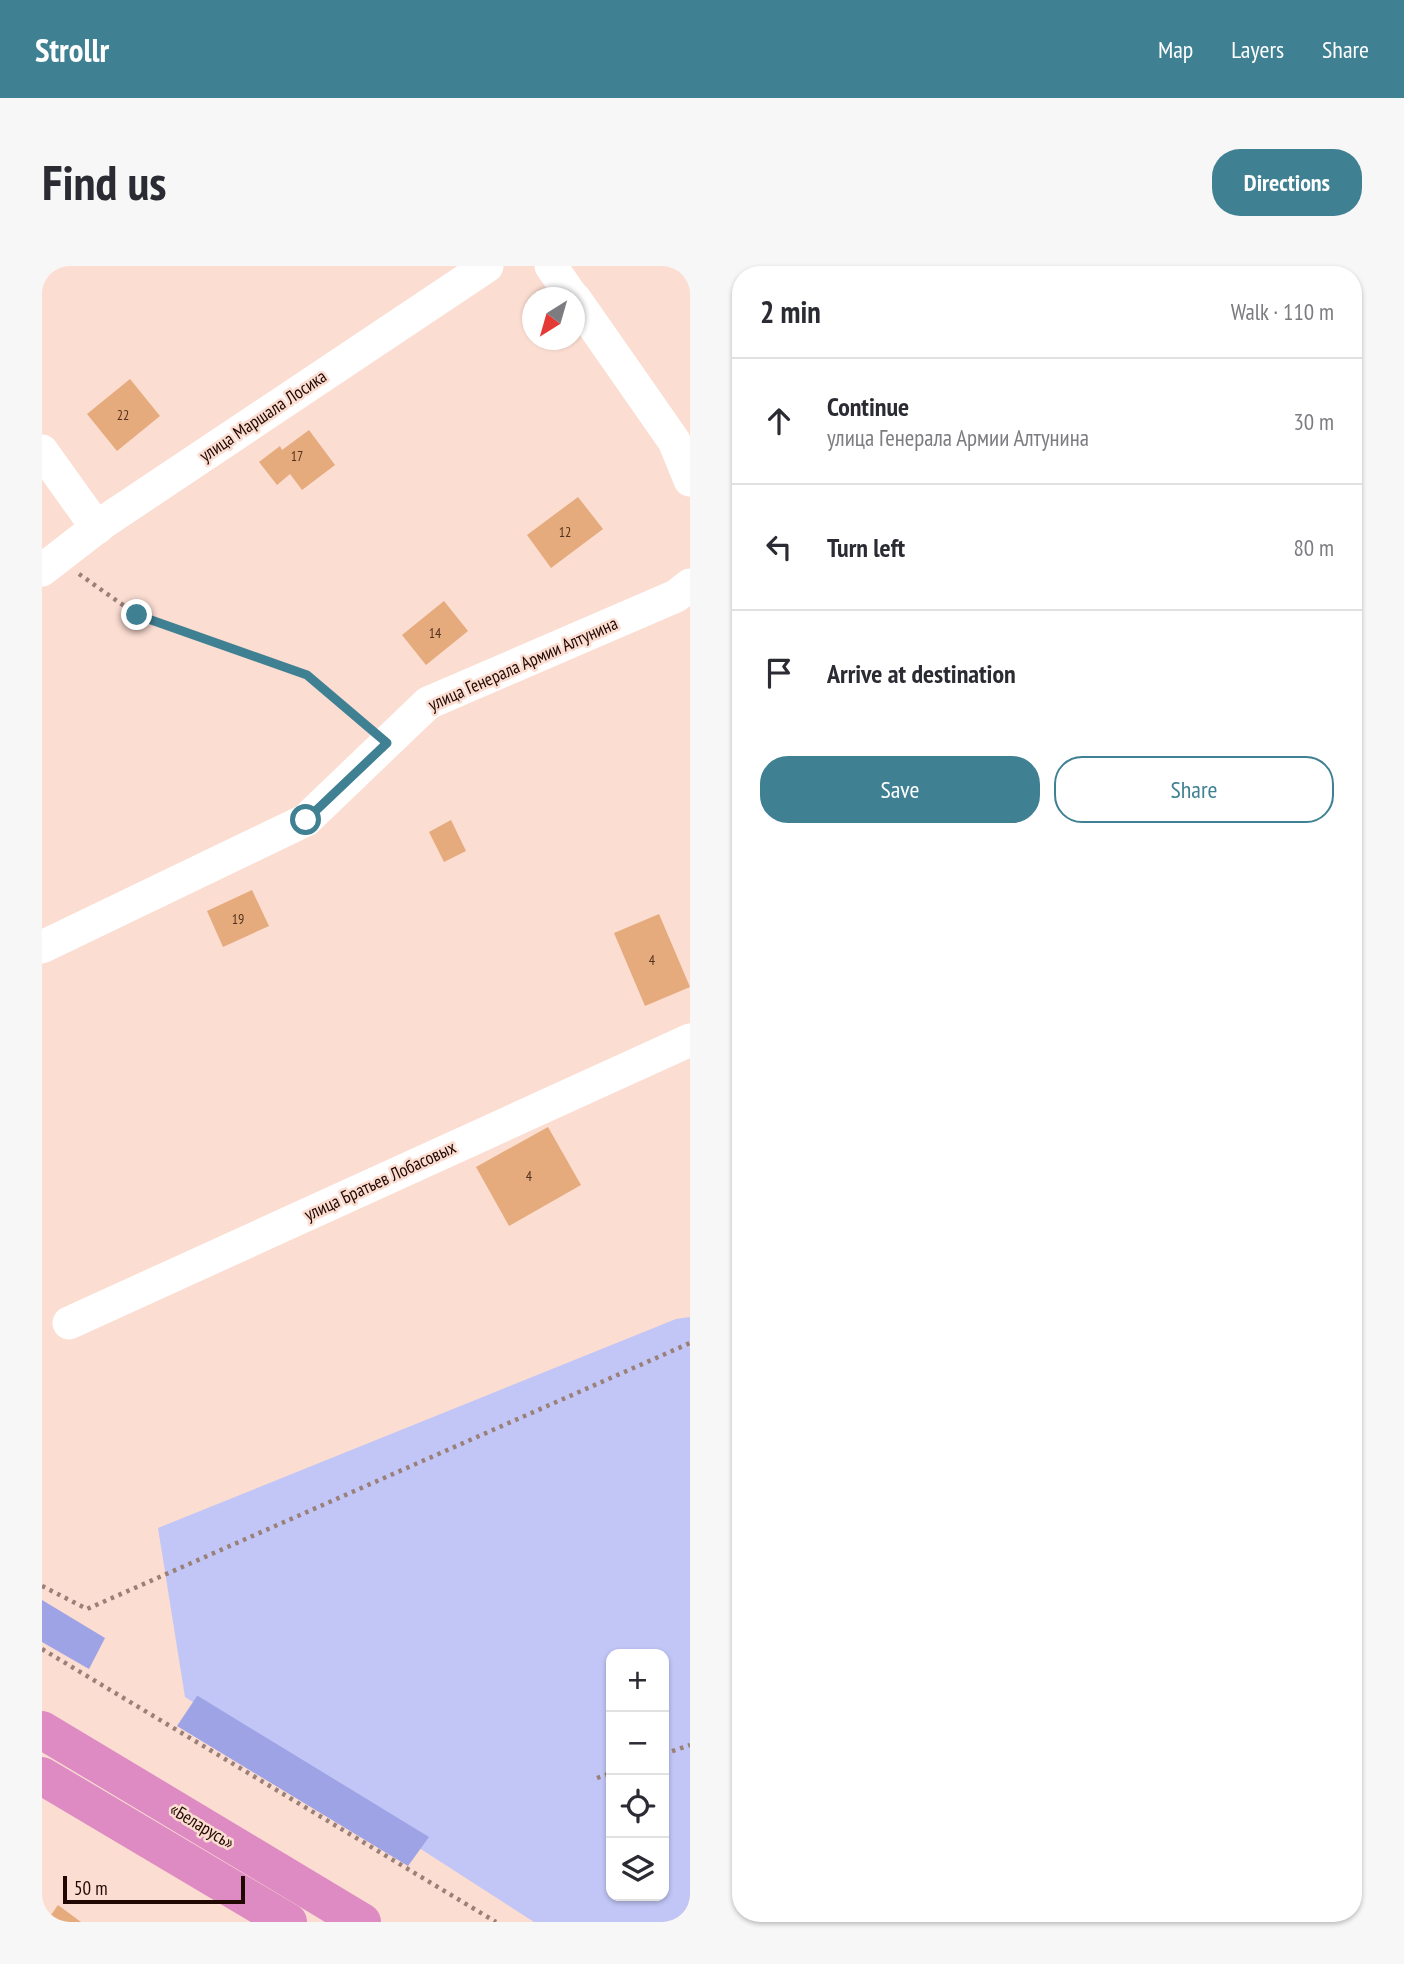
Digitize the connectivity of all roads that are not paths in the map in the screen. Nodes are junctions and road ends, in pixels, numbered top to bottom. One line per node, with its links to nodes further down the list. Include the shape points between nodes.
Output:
1 (487, 266): 8 (street, улица Маршала Лосика)
2 (551, 266): 3 (street)
3 (566, 287)
4 (585, 312): 5 (street)
5 (682, 440): 7 (street)
6 (42, 451): 8 (street)
7 (690, 480)
8 (97, 528): 9 (street, улица Маршала Лосика)
9 (50, 564)
10 (690, 585): 11 (street, улица Генерала Армии Алтунина, via 676,596 428,703 306,820)
11 (42, 947)
12 (690, 1040): 13 (street, улица Братьев Лобасовых)
13 (69, 1323)
14 (42, 1730): 17 (highway, «Беларусь»)
15 (42, 1776): 16 (highway)
16 (288, 1922)
17 (362, 1922)

